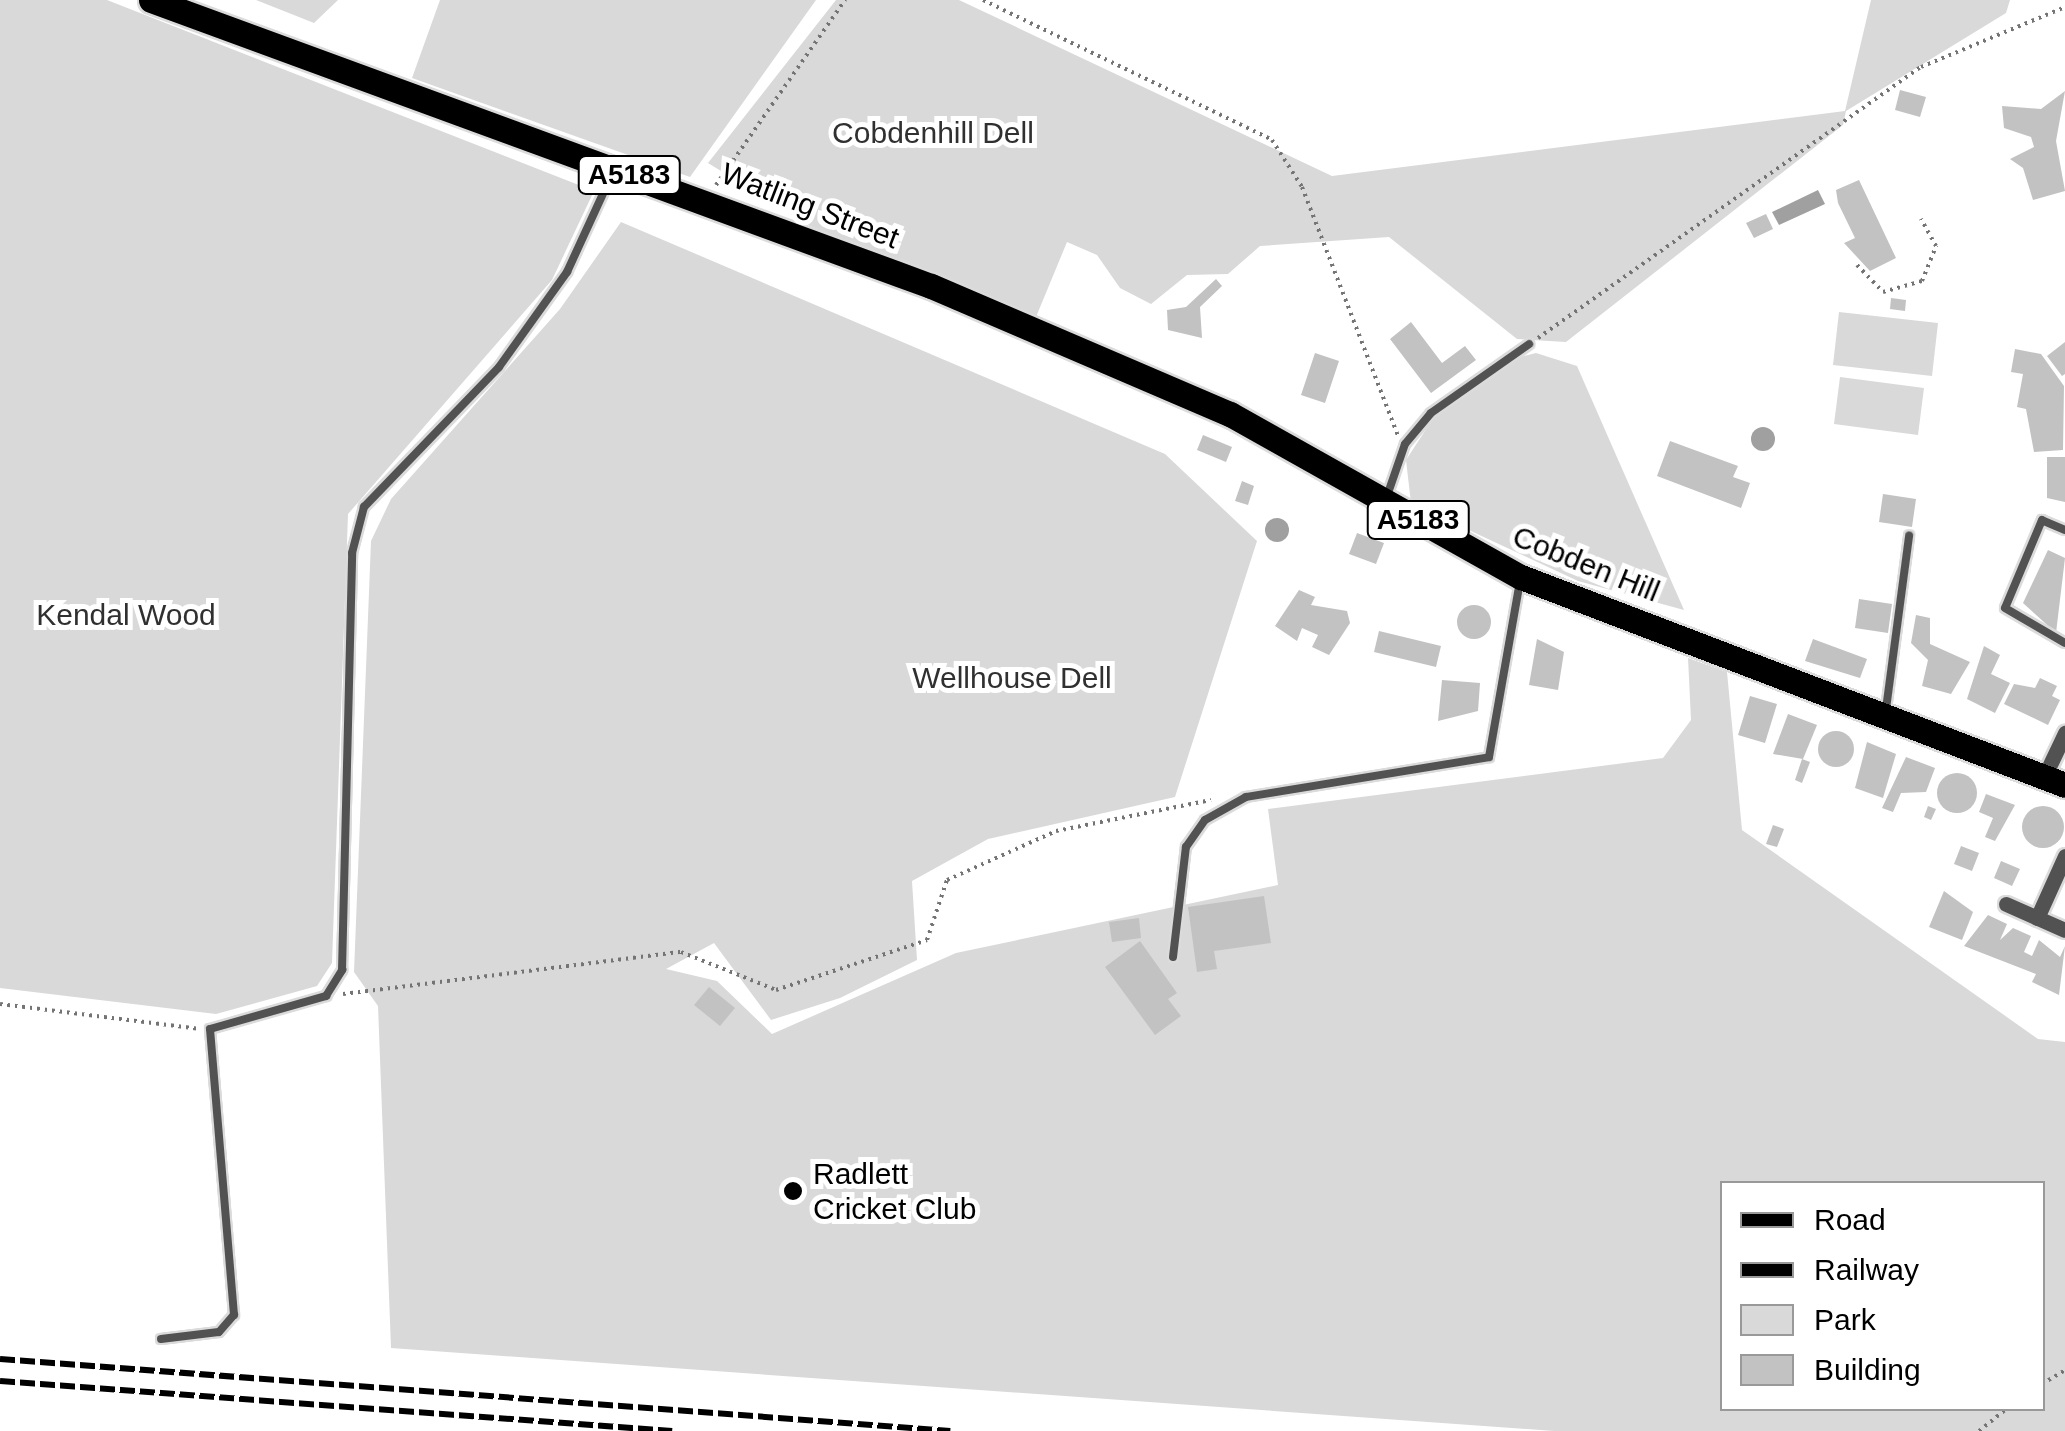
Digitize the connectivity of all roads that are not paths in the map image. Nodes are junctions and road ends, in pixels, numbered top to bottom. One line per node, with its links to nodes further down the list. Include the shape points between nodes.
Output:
1 (151, 0): 2 (main road, Watling Street / A5183)
2 (614, 170): 4 (main road, Watling Street / A5183); 18 (lane, via 568,272 499,367 364,507 352,554 345,951 335,989 210,1028 234,1314 219,1332)
3 (1529, 344): 5 (lane, via 1462,384 1406,444)
4 (1102, 362): 5 (main road, Cobden Hill / A5183, via 1230,414)
5 (1385, 501): 8 (main road, Cobden Hill / A5183)
6 (2065, 530): 9 (lane, via 2042,520 2005,608)
7 (1909, 536): 10 (lane)
8 (1521, 577): 10 (main road, Cobden Hill / A5183); 17 (lane, via 1489,757 1246,796 1205,820 1186,847)
9 (2065, 643)
10 (1886, 709): 12 (main road, Cobden Hill / A5183)
11 (2065, 733): 12 (street)
12 (2055, 780)
13 (2065, 856): 15 (street)
14 (2006, 904): 15 (street)
15 (2038, 918): 16 (street)
16 (2065, 930)
17 (1173, 956)
18 (160, 1339)

